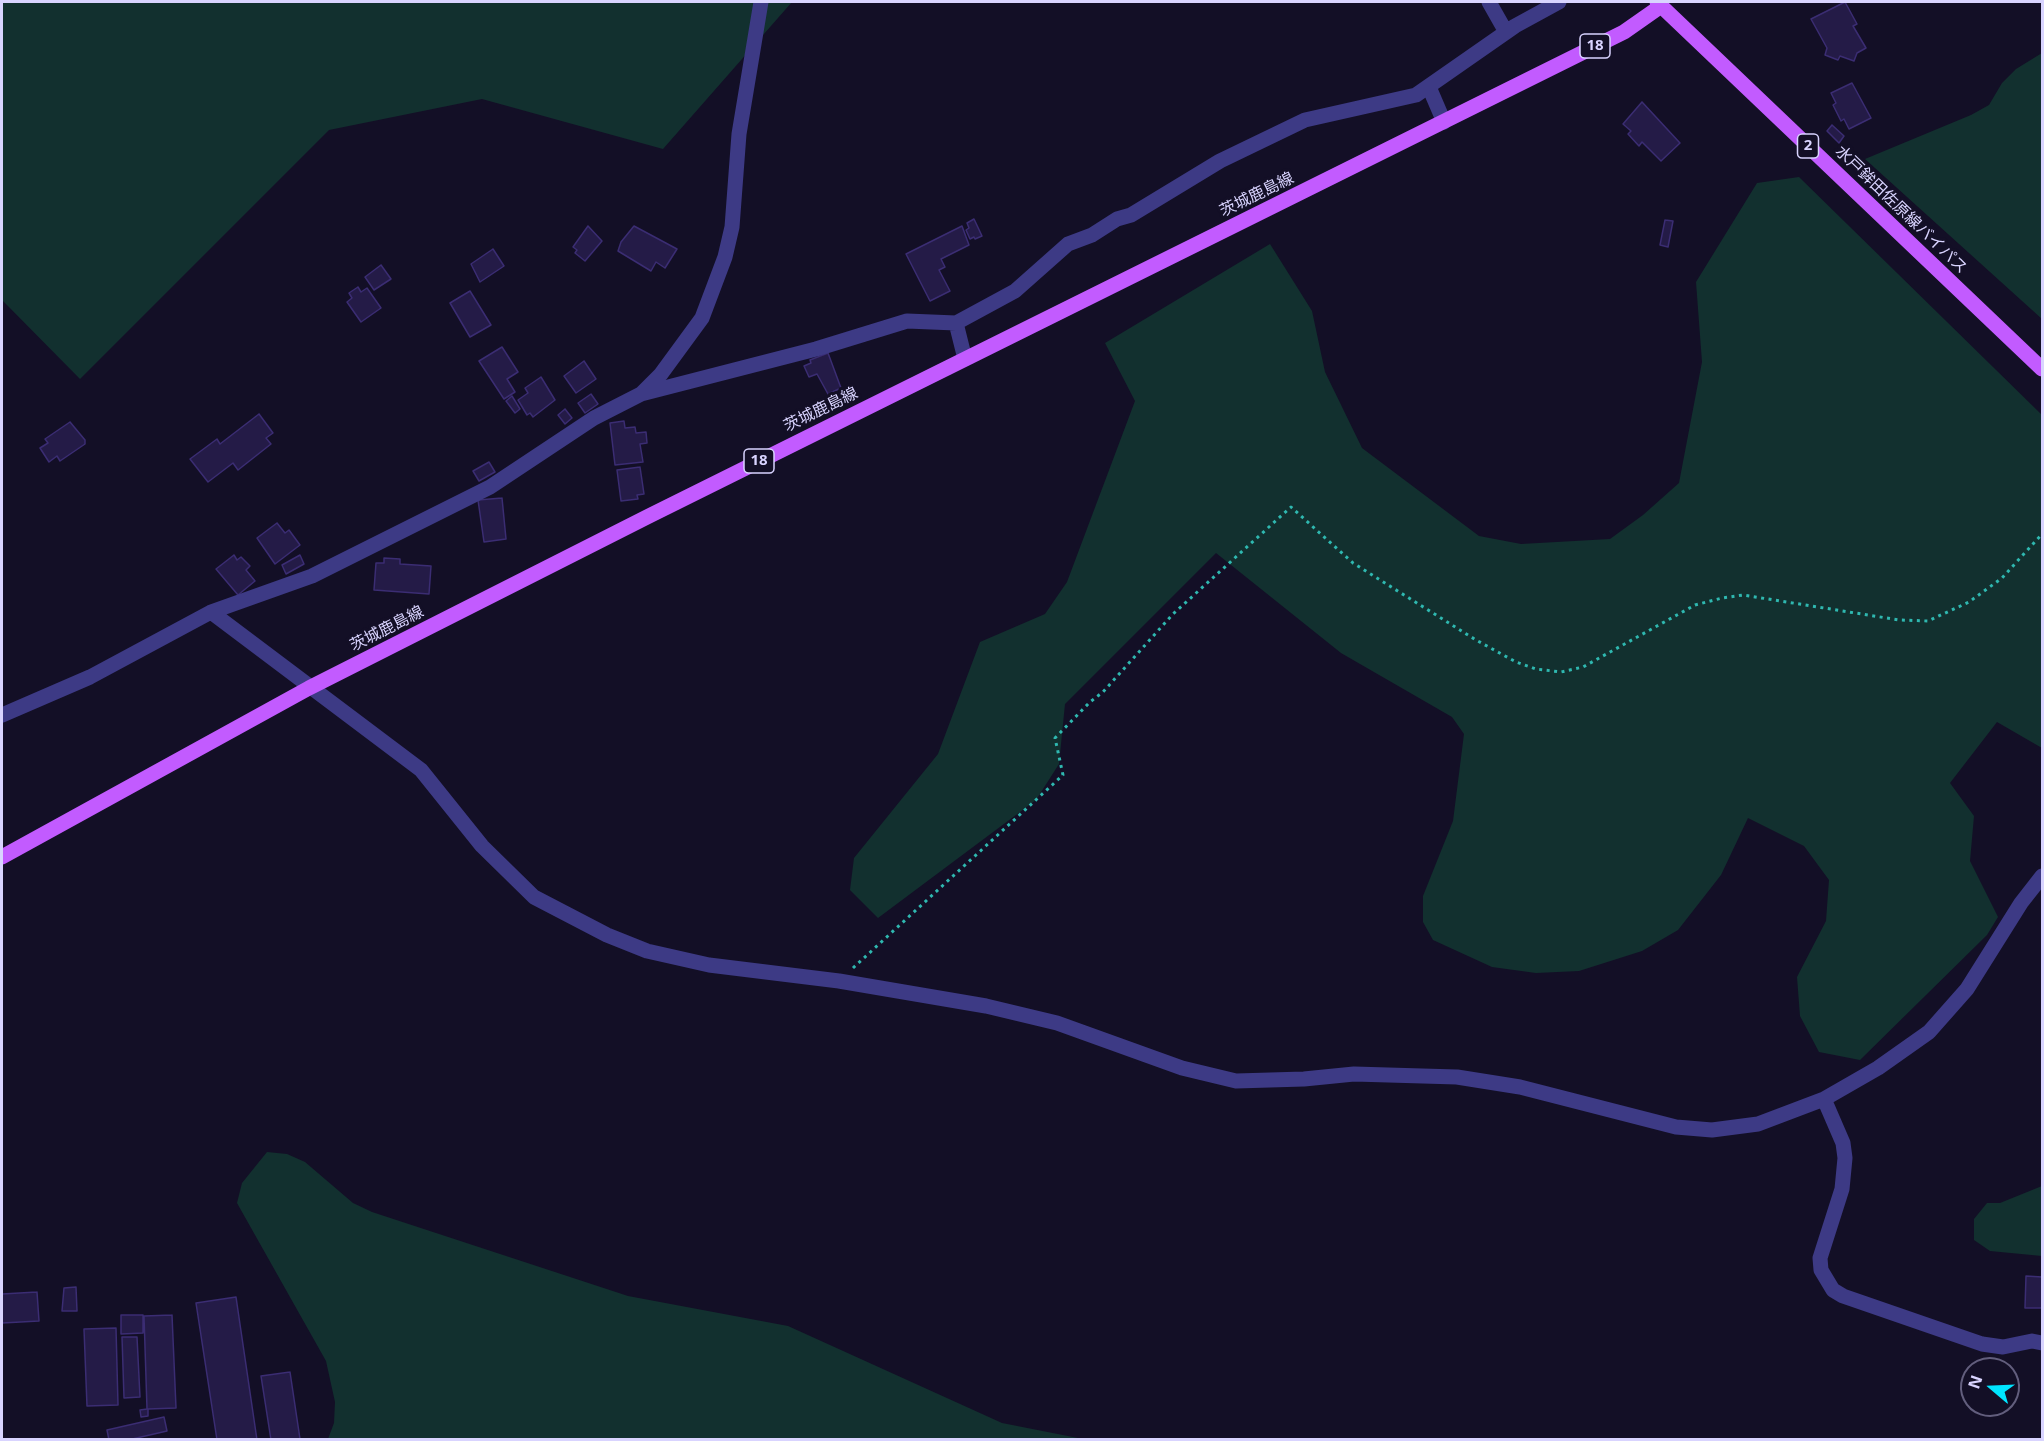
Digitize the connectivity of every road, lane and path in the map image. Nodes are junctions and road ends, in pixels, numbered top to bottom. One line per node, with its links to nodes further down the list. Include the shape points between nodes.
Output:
1 (761, 2): 11 (street, via 739,134 732,227 722,267 702,318 661,374)
2 (1489, 2): 5 (street)
3 (1559, 2): 5 (street)
4 (1659, 4): 7 (main road, 茨城鹿島線 / 18, via 1624,32); 10 (main road, 水戸鉾田佐原線バイパス / 2)
5 (1506, 32): 6 (street)
6 (1429, 87): 7 (street); 8 (street, via 1416,95 1305,120 1220,160 1131,215 1068,244 1015,291)
7 (1444, 122): 9 (main road, 茨城鹿島線 / 18)
8 (956, 322): 9 (street); 11 (street, via 907,321 806,352)
9 (965, 359): 14 (main road, 茨城鹿島線 / 18)
10 (2043, 369)
11 (640, 394): 13 (street, via 594,418 490,487 312,576)
12 (2043, 534): 18 (path, via 2002,578 1969,602 1928,621 1899,620 1743,595 1695,605 1583,667 1561,672 1516,662 1476,640 1353,563 1291,507 1173,614 1103,692 1054,738 1063,775)
13 (211, 612): 14 (street); 15 (street, via 90,677)
14 (309, 688): 16 (main road, 茨城鹿島線 / 18); 18 (street, via 421,770 482,846 534,897 577,921 647,951 709,965)
15 (2, 715)
16 (2, 857)
17 (2043, 876): 19 (street, via 2021,903 1967,990 1929,1032)
18 (838, 981): 19 (street, via 986,1006 1057,1023 1182,1068 1236,1081 1354,1074 1457,1077 1531,1090 1676,1127 1712,1130 1758,1124)
19 (1824, 1099): 20 (street, via 1843,1143 1845,1158 1842,1189 1820,1258 1821,1270 1833,1290 1982,1344 2003,1347 2032,1341)
20 (2043, 1343)

